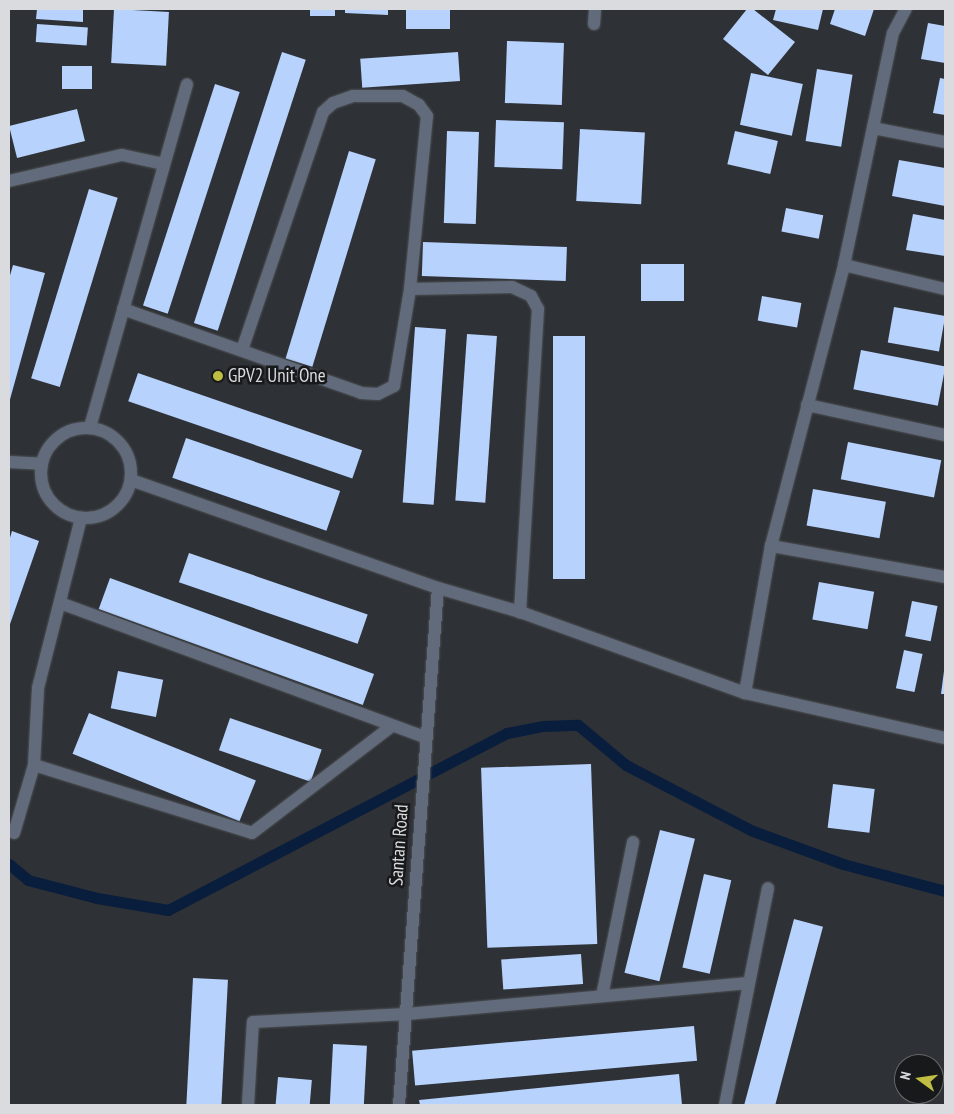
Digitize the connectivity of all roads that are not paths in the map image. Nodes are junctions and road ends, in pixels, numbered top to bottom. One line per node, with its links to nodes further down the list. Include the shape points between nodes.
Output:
1 (595, 9): 3 (street)
2 (906, 9): 5 (street, via 893,33)
3 (594, 24)
4 (186, 84): 7 (street)
5 (873, 128): 6 (street); 9 (street)
6 (945, 142)
7 (164, 164): 8 (street, via 122,156); 12 (street)
8 (9, 181)
9 (844, 265): 10 (street); 14 (street)
10 (945, 288)
11 (410, 289): 13 (street, via 394,386 378,394 361,393); 13 (street, via 427,116 419,105 404,96 352,96 333,103 323,112); 25 (street, via 512,288 531,296 538,309)
12 (123, 309): 13 (street); 15 (street)
13 (242, 350)
14 (807, 405): 16 (street); 21 (street)
15 (90, 427): 18 (street, via 64,433 46,452); 19 (street, via 117,439 131,465)
16 (945, 435)
17 (9, 462): 18 (street)
18 (42, 464): 20 (street, via 42,479 55,506)
19 (131, 480): 20 (street, via 127,493 108,513); 23 (street)
20 (81, 518): 24 (street)
21 (771, 546): 22 (street); 26 (street)
22 (945, 577)
23 (438, 588): 25 (street); 28 (street, Santan Road)
24 (60, 603): 27 (street); 30 (street, via 38,688)
25 (520, 612): 26 (street)
26 (745, 693): 29 (street)
27 (392, 726): 28 (street); 30 (street, via 252,833)
28 (426, 738): 36 (street, Santan Road)
29 (945, 738)
30 (34, 766): 31 (street)
31 (14, 834)
32 (633, 842): 35 (street)
33 (768, 888): 34 (street)
34 (749, 983): 35 (street); 39 (street)
35 (602, 996): 36 (street)
36 (407, 1014): 37 (street, via 253,1022); 38 (street, Santan Road)
37 (248, 1105)
38 (399, 1105)
39 (725, 1105)

